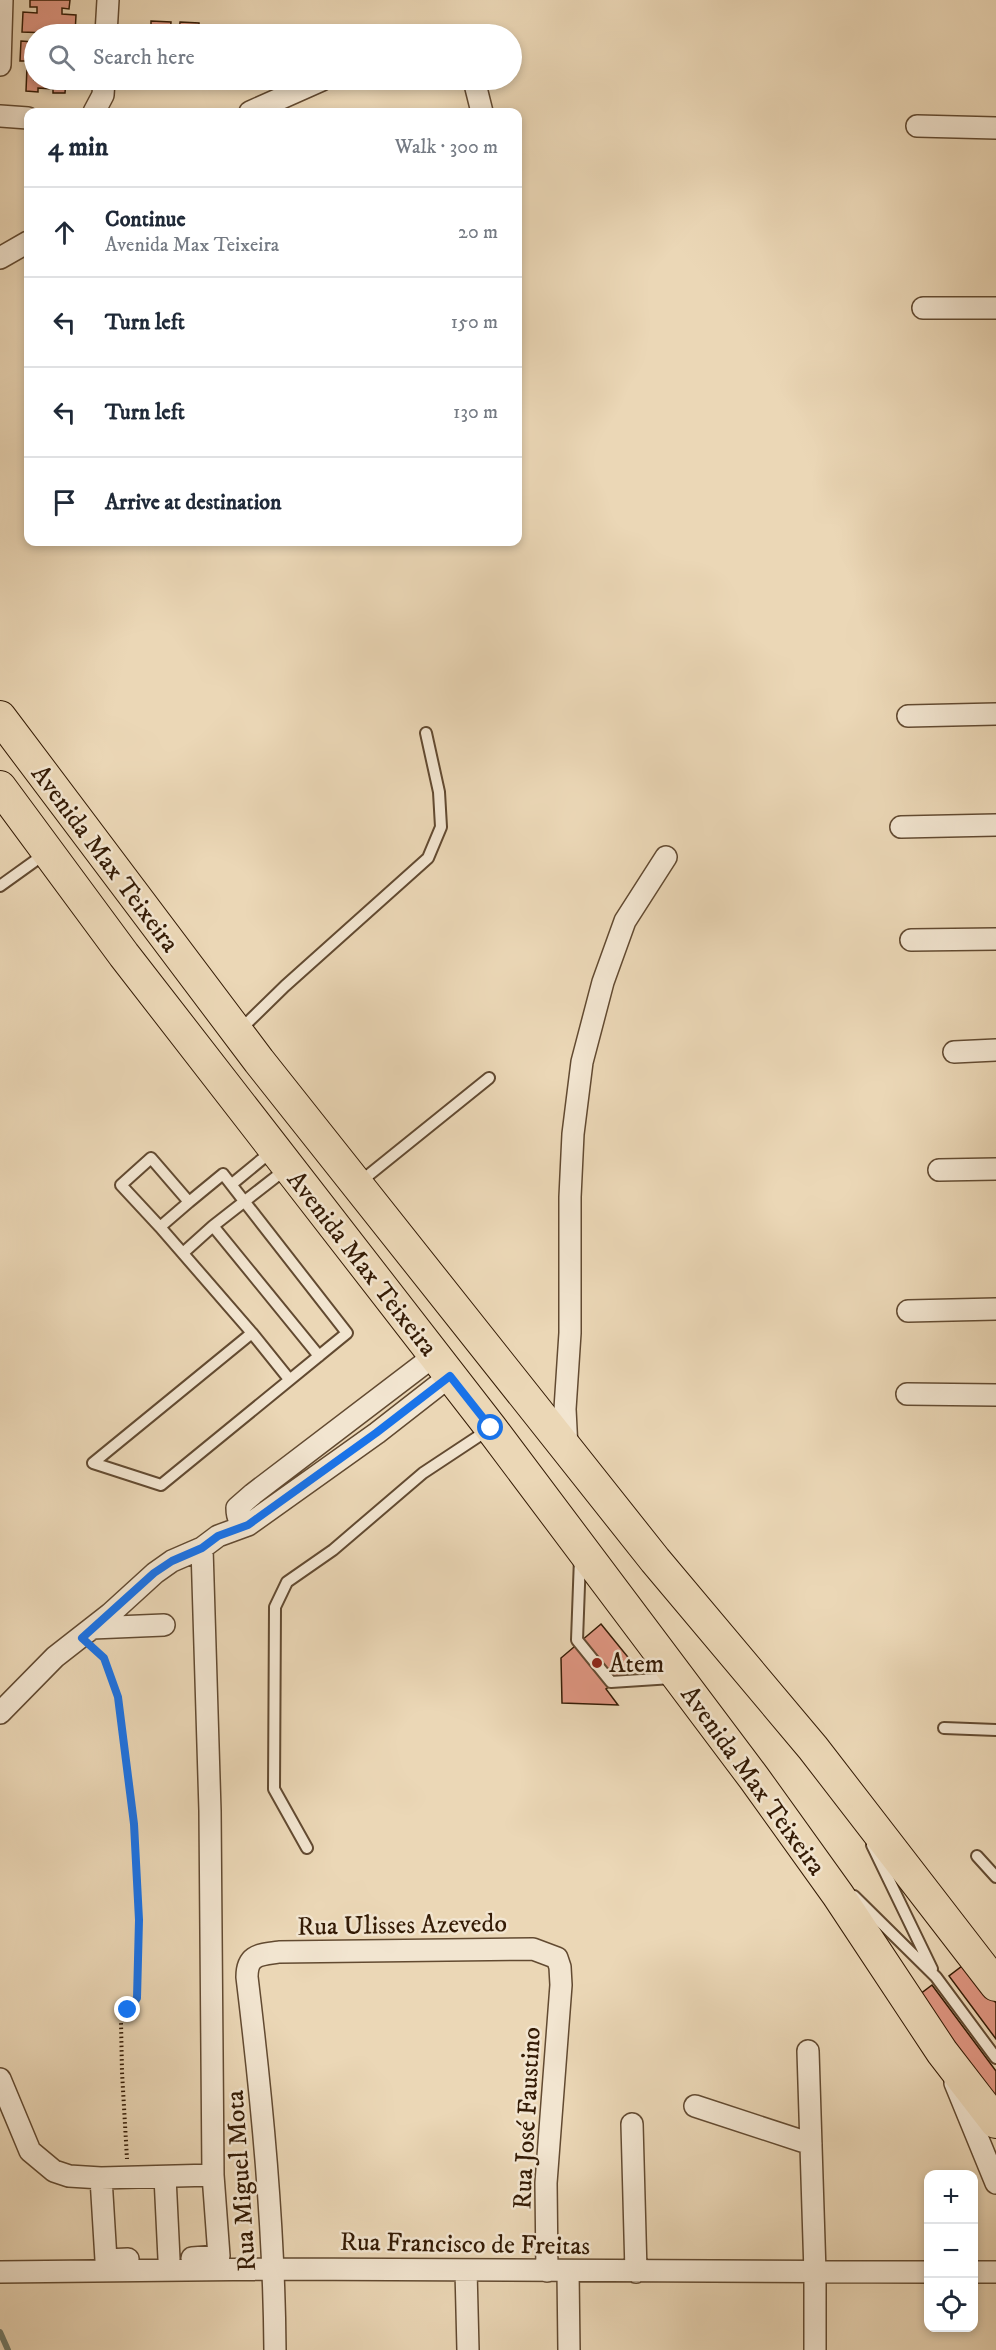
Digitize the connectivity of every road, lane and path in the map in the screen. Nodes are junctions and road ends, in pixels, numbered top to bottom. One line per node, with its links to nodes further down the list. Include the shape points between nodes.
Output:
1 (2, 0): 4 (street)
2 (108, 0): 3 (street)
3 (107, 24)
4 (0, 65)
5 (103, 90): 8 (street)
6 (302, 90): 9 (street)
7 (476, 90): 10 (street)
8 (96, 108)
9 (265, 108)
10 (481, 108)
11 (0, 116): 12 (street)
12 (24, 118)
13 (917, 126): 14 (street)
14 (996, 128)
15 (24, 244): 16 (street)
16 (0, 258)
17 (923, 308): 18 (street)
18 (996, 308)
19 (996, 714): 20 (street)
20 (908, 716)
21 (0, 717): 31 (main road, Avenida Max Teixeira)
22 (426, 733): 31 (lane, via 439,792 441,826 428,858)
23 (0, 787): 26 (main road, Avenida Max Teixeira)
24 (996, 825): 25 (street)
25 (901, 827)
26 (48, 850): 28 (lane); 35 (main road, Avenida Max Teixeira, via 124,955)
27 (666, 857): 54 (street, via 625,921 603,982 580,1074 570,1197)
28 (0, 886)
29 (996, 939): 30 (street)
30 (911, 940)
31 (238, 1033): 39 (main road, Avenida Max Teixeira)
32 (996, 1050): 33 (street)
33 (954, 1052)
34 (489, 1078): 39 (lane)
35 (282, 1158): 38 (lane); 41 (lane); 49 (main road, Avenida Max Teixeira)
36 (996, 1169): 37 (street)
37 (939, 1170)
38 (232, 1184): 40 (lane, via 223,1174); 41 (lane)
39 (357, 1184): 54 (main road, Avenida Max Teixeira)
40 (189, 1202): 43 (lane); 43 (lane, via 151,1158 120,1185)
41 (245, 1202): 42 (lane); 48 (lane, via 347,1333)
42 (213, 1226): 44 (lane); 48 (lane)
43 (160, 1227): 44 (lane)
44 (183, 1253): 47 (lane)
45 (996, 1309): 46 (street)
46 (908, 1311)
47 (252, 1333): 50 (lane); 50 (lane, via 93,1463 161,1485)
48 (319, 1356): 50 (lane)
49 (442, 1366): 53 (main road, Avenida Max Teixeira); 55 (street, via 357,1416 253,1494 243,1517)
50 (289, 1379)
51 (907, 1394): 52 (street)
52 (996, 1395)
53 (491, 1428): 56 (main road, Avenida Max Teixeira); 65 (lane, via 423,1473 333,1550 287,1582 275,1607 274,1789)
54 (567, 1449): 63 (main road, Avenida Max Teixeira)
55 (210, 1542): 58 (street, via 154,1573); 80 (street)
56 (581, 1547): 59 (main road, Avenida Max Teixeira); 59 (lane, via 577,1640 611,1682)
57 (164, 1625): 58 (street)
58 (87, 1633): 60 (street, via 55,1657); 83 (path, via 104,1658 118,1697 134,1824 139,1920 137,1998 121,2022)
59 (678, 1678): 64 (main road, Avenida Max Teixeira)
60 (0, 1713)
61 (944, 1728): 62 (lane)
62 (996, 1730)
63 (843, 1787): 68 (lane); 69 (main road, Avenida Max Teixeira)
64 (798, 1840): 68 (lane); 73 (main road, Avenida Max Teixeira)
65 (307, 1848)
66 (977, 1856): 67 (lane)
67 (996, 1877)
68 (936, 1977): 74 (lane)
69 (996, 1985)
70 (560, 2005): 71 (street, Rua Ulisses Azevedo, via 557,1958 533,1949 279,1952 259,1955 247,1967); 88 (street, Rua José Faustino, via 546,2183)
71 (252, 2009): 86 (street, Rua Miguel Mota)
72 (808, 2051): 79 (street)
73 (942, 2052): 77 (main road, Avenida Max Teixeira); 84 (street)
74 (996, 2058)
75 (0, 2079): 82 (street, via 30,2151 42,2163 69,2176)
76 (696, 2106): 79 (street)
77 (996, 2122)
78 (632, 2124): 90 (street)
79 (811, 2144): 94 (street)
80 (213, 2175): 81 (street); 85 (street, via 219,2256)
81 (165, 2177): 83 (street); 85 (street)
82 (101, 2178): 83 (street); 85 (street, via 106,2260)
83 (129, 2178)
84 (996, 2182)
85 (170, 2259)
86 (275, 2269): 87 (street, Rua Francisco de Freitas); 89 (street, Rua Francisco de Freitas); 95 (street, Rua Miguel Mota)
87 (466, 2270): 88 (street, Rua Francisco de Freitas); 96 (street)
88 (558, 2271): 90 (street, Rua Francisco de Freitas); 97 (street, Rua José Faustino)
89 (7, 2272)
90 (636, 2272): 94 (street, Rua Francisco de Freitas)
91 (924, 2272): 94 (street, Rua Francisco de Freitas)
92 (978, 2272): 93 (street)
93 (996, 2272)
94 (815, 2273): 98 (street)
95 (275, 2350)
96 (468, 2350)
97 (569, 2350)
98 (815, 2350)

